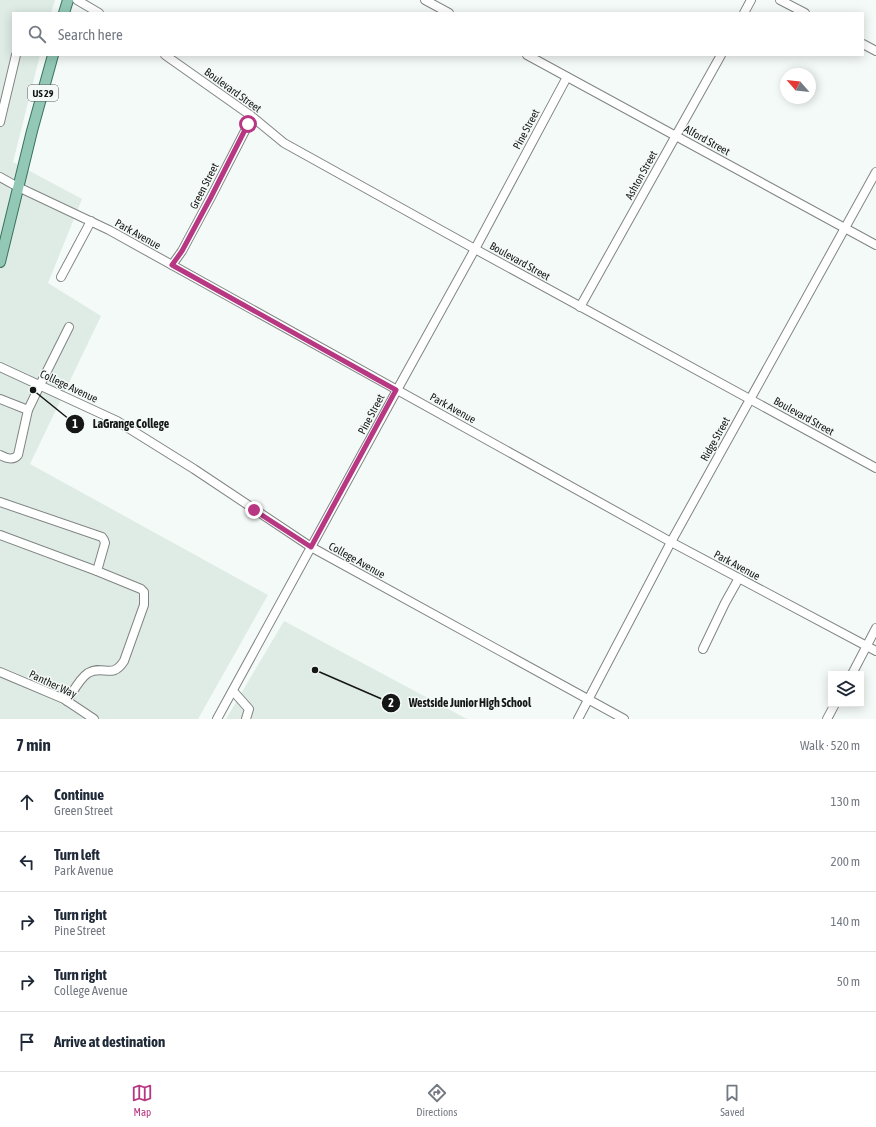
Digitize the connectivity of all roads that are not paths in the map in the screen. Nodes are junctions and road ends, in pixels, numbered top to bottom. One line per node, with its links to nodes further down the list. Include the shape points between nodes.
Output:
1 (68, 0): 6 (main road)
2 (77, 0): 7 (street)
3 (425, 0): 8 (street)
4 (751, 0): 9 (street)
5 (780, 0): 10 (street)
6 (64, 12)
7 (97, 12)
8 (447, 12)
9 (745, 12)
10 (803, 12)
11 (864, 45): 12 (street)
12 (876, 51)
13 (16, 56): 20 (street)
14 (53, 56): 24 (main road, US 29)
15 (166, 56): 19 (street, Boulevard Street)
16 (529, 56): 18 (street, Alford Street)
17 (720, 56): 21 (street, Ashton Street)
18 (567, 76): 21 (street, Alford Street); 28 (street, Pine Street)
19 (250, 115): 28 (street, Boulevard Street, via 284,143); 30 (street, Green Street, via 248,124 211,197)
20 (0, 122)
21 (676, 135): 26 (street, Alford Street); 32 (street, Ashton Street)
22 (876, 172): 26 (street, Ridge Street)
23 (0, 177): 24 (street, Park Avenue)
24 (18, 187): 25 (street, Park Avenue); 29 (main road, US 29)
25 (91, 220): 30 (street, Park Avenue); 31 (street)
26 (845, 229): 27 (street, Alford Street); 38 (street, Ridge Street)
27 (876, 245)
28 (475, 249): 32 (street, Boulevard Street); 36 (street, Pine Street)
29 (0, 262)
30 (172, 265): 36 (street, Park Avenue)
31 (60, 277)
32 (580, 306): 38 (street, Boulevard Street)
33 (69, 327): 35 (street)
34 (0, 366): 35 (street, College Avenue)
35 (40, 385): 39 (street); 45 (street, College Avenue, via 117,421)
36 (396, 390): 44 (street, Park Avenue); 45 (street, Pine Street)
37 (0, 399): 39 (street)
38 (750, 399): 41 (street, Boulevard Street); 44 (street, Ridge Street)
39 (28, 410): 40 (street, via 18,455 14,459)
40 (0, 456)
41 (876, 468)
42 (0, 502): 46 (street, via 102,538 105,543)
43 (0, 535): 46 (street)
44 (670, 542): 47 (street, Park Avenue); 55 (street, Ridge Street)
45 (311, 547): 54 (street, Pine Street); 55 (street, College Avenue)
46 (96, 571): 56 (street, via 143,591 144,605 120,666 114,671 89,672)
47 (739, 578): 49 (street, Park Avenue); 50 (street)
48 (876, 628): 49 (street)
49 (866, 646): 51 (street, Park Avenue); 52 (street)
50 (703, 649)
51 (876, 651)
52 (854, 671)
53 (0, 672): 56 (street, Panther Way)
54 (233, 691): 59 (street, Pine Street); 60 (street, via 249,709)
55 (589, 700): 61 (street, Ridge Street); 62 (street, College Avenue)
56 (67, 701): 58 (street, Panther Way)
57 (833, 707): 63 (street)
58 (94, 719)
59 (217, 719)
60 (246, 719)
61 (578, 719)
62 (624, 719)
63 (827, 719)

